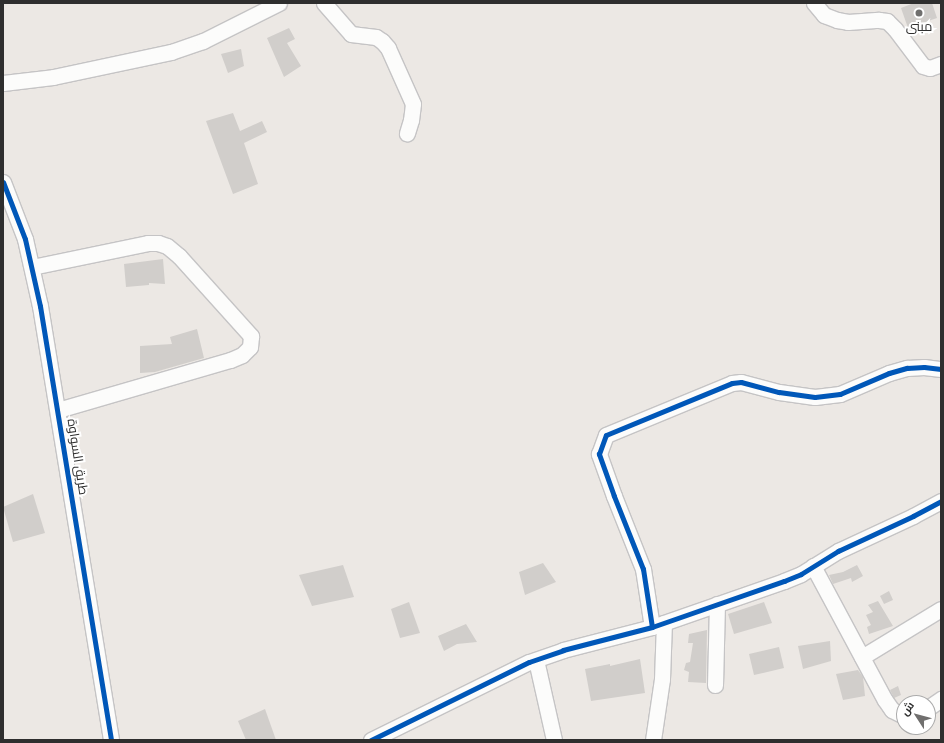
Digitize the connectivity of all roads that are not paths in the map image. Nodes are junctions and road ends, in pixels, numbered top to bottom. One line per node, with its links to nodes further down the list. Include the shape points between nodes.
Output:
1 (279, 3): 5 (street, via 203,41 170,52 52,77)
2 (324, 3): 6 (street, via 351,34 376,37 388,48 412,104 412,120)
3 (814, 3): 4 (street, via 824,14 837,20 887,21 923,66 930,68)
4 (941, 64)
5 (3, 83)
6 (407, 133)
7 (3, 182): 8 (street, طريق السواوة, via 25,239)
8 (32, 267): 10 (street, طريق السواوة); 10 (street, via 158,243 167,246 178,256 251,336 250,347 242,355 230,360)
9 (941, 369): 15 (street, via 907,368 888,373 840,394 815,397 732,382 606,435 602,444 601,459 643,569)
10 (58, 410): 20 (street, طريق السواوة)
11 (941, 501): 12 (street, via 838,551)
12 (813, 566): 13 (street, via 784,582); 16 (street)
13 (717, 604): 15 (street); 18 (street)
14 (941, 609): 16 (street)
15 (658, 625): 17 (street, via 563,650); 23 (street, via 662,679)
16 (862, 657): 19 (street, via 885,700)
17 (536, 660): 21 (street, via 490,680); 22 (street)
18 (715, 685)
19 (896, 712)
20 (111, 740)
21 (371, 740)
22 (554, 740)
23 (653, 740)

